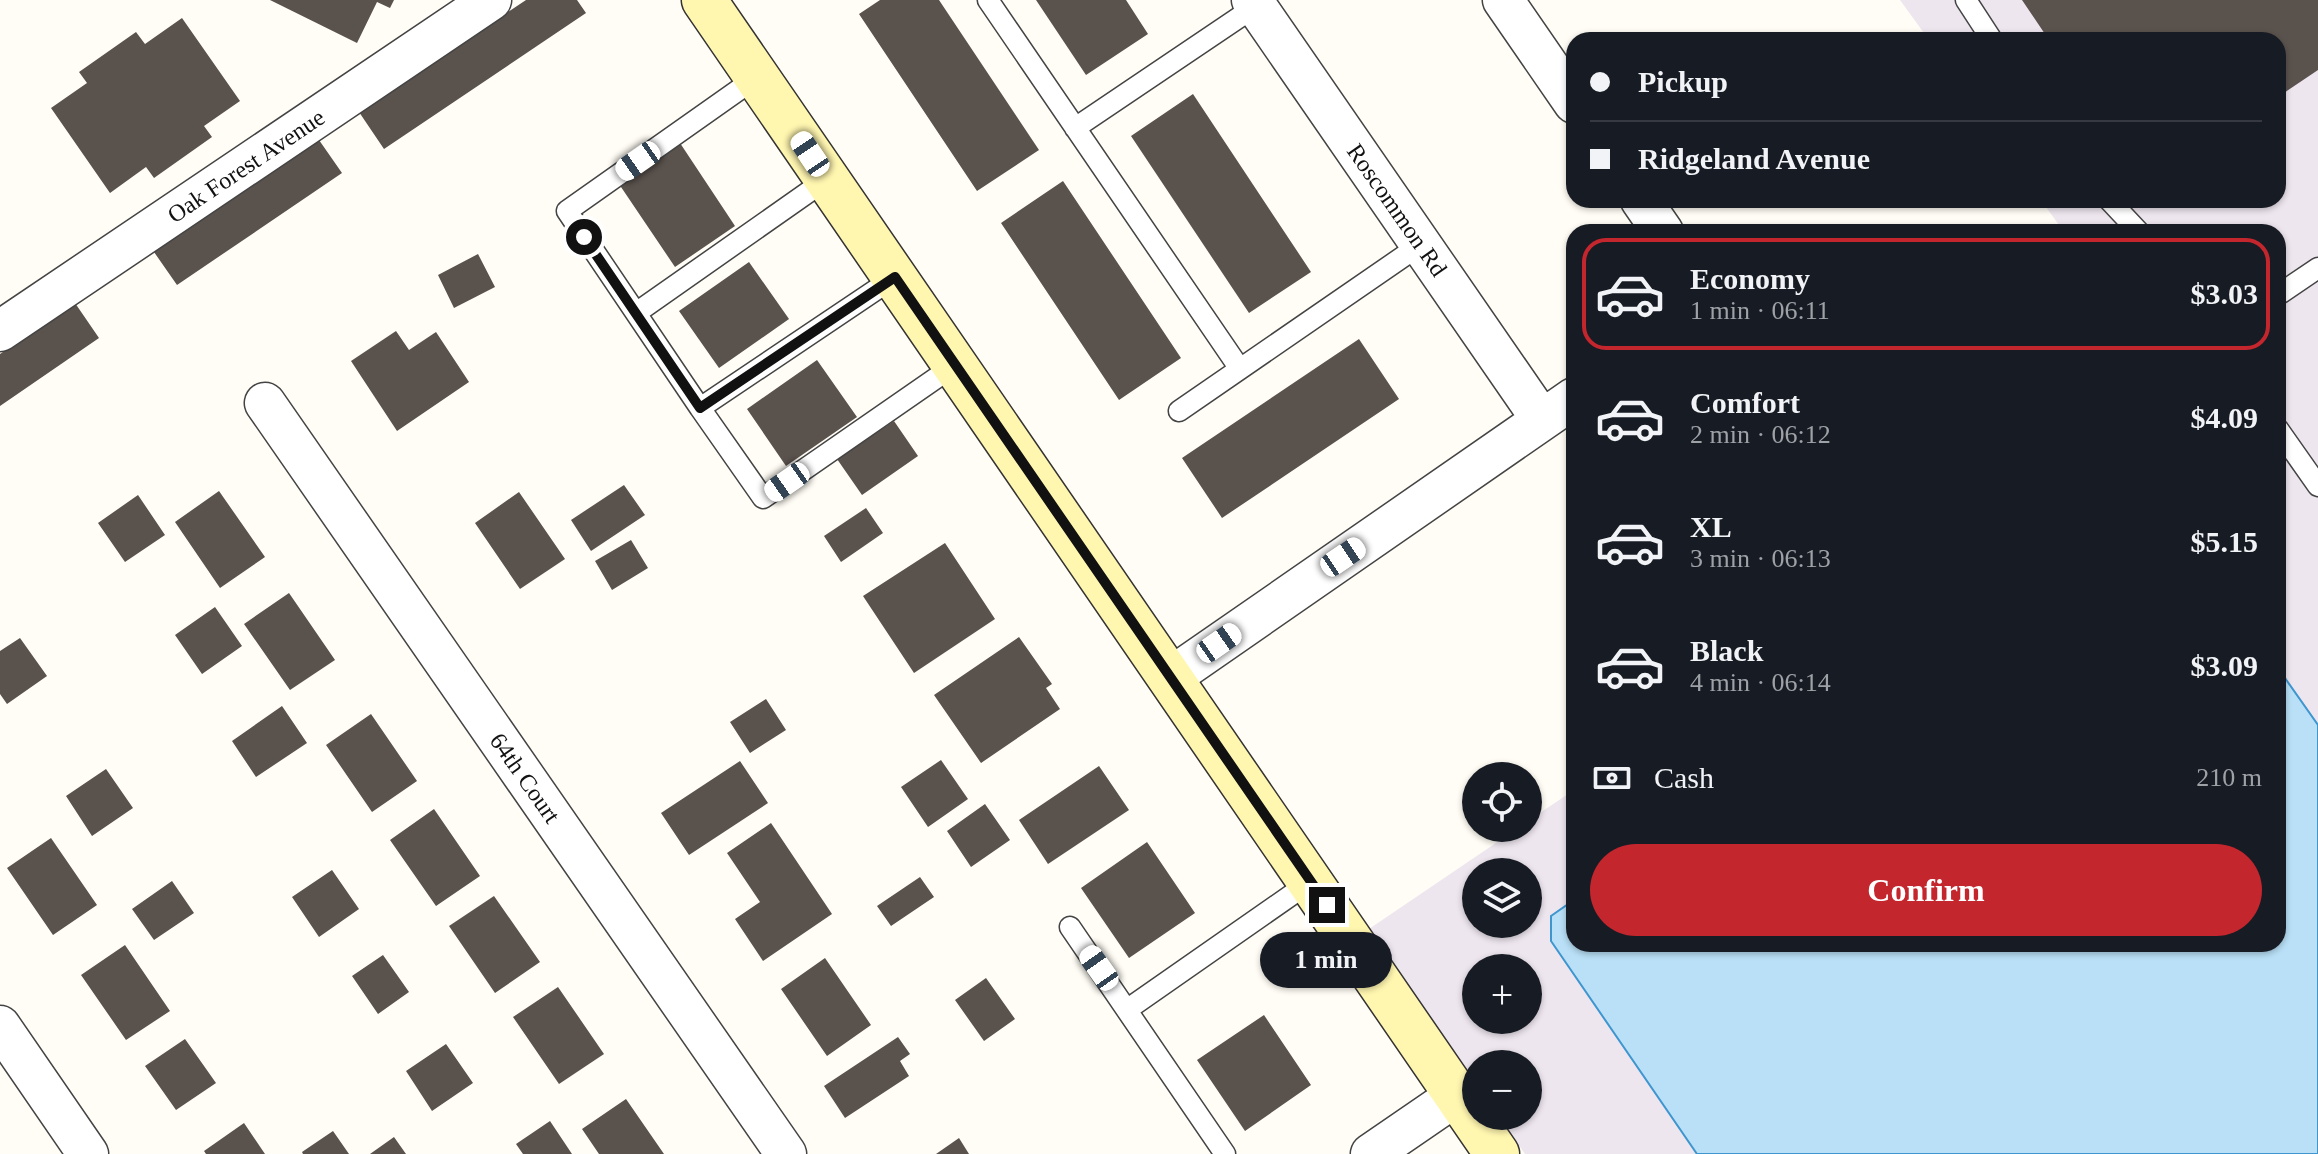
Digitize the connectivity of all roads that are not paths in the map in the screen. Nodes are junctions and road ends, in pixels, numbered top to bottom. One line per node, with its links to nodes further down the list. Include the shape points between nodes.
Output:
1 (491, 0): 19 (street, Oak Forest Avenue)
2 (704, 0): 8 (street)
3 (988, 0): 10 (lane)
4 (1503, 0): 9 (street)
5 (1966, 0): 7 (lane)
6 (1258, 2): 10 (lane); 14 (street, Roscommon Rd)
7 (1987, 32)
8 (757, 77): 11 (street); 18 (lane, via 567,211)
9 (1566, 91)
10 (1075, 128): 21 (lane)
11 (827, 179): 16 (street); 18 (lane)
12 (2116, 208): 13 (lane)
13 (2132, 224)
14 (1420, 245): 21 (lane); 26 (street, Roscommon Rd)
15 (2318, 268): 17 (lane)
16 (895, 277): 20 (street); 24 (lane)
17 (2286, 290)
18 (636, 313): 24 (lane)
19 (0, 331)
20 (955, 365): 24 (lane, via 763,498); 29 (street)
21 (1240, 369): 25 (lane)
22 (265, 403): 36 (street, 64th Court)
23 (1566, 404): 26 (street)
24 (700, 408)
25 (1179, 411)
26 (1542, 420): 29 (street)
27 (2286, 440): 28 (lane)
28 (2318, 486)
29 (1170, 678): 30 (street)
30 (1310, 882): 32 (lane); 34 (street)
31 (1070, 927): 32 (lane)
32 (1128, 1009): 37 (lane)
33 (0, 1026): 35 (street)
34 (1457, 1095): 38 (street); 39 (street)
35 (88, 1154)
36 (786, 1154)
37 (1225, 1154)
38 (1371, 1154)
39 (1497, 1154)

